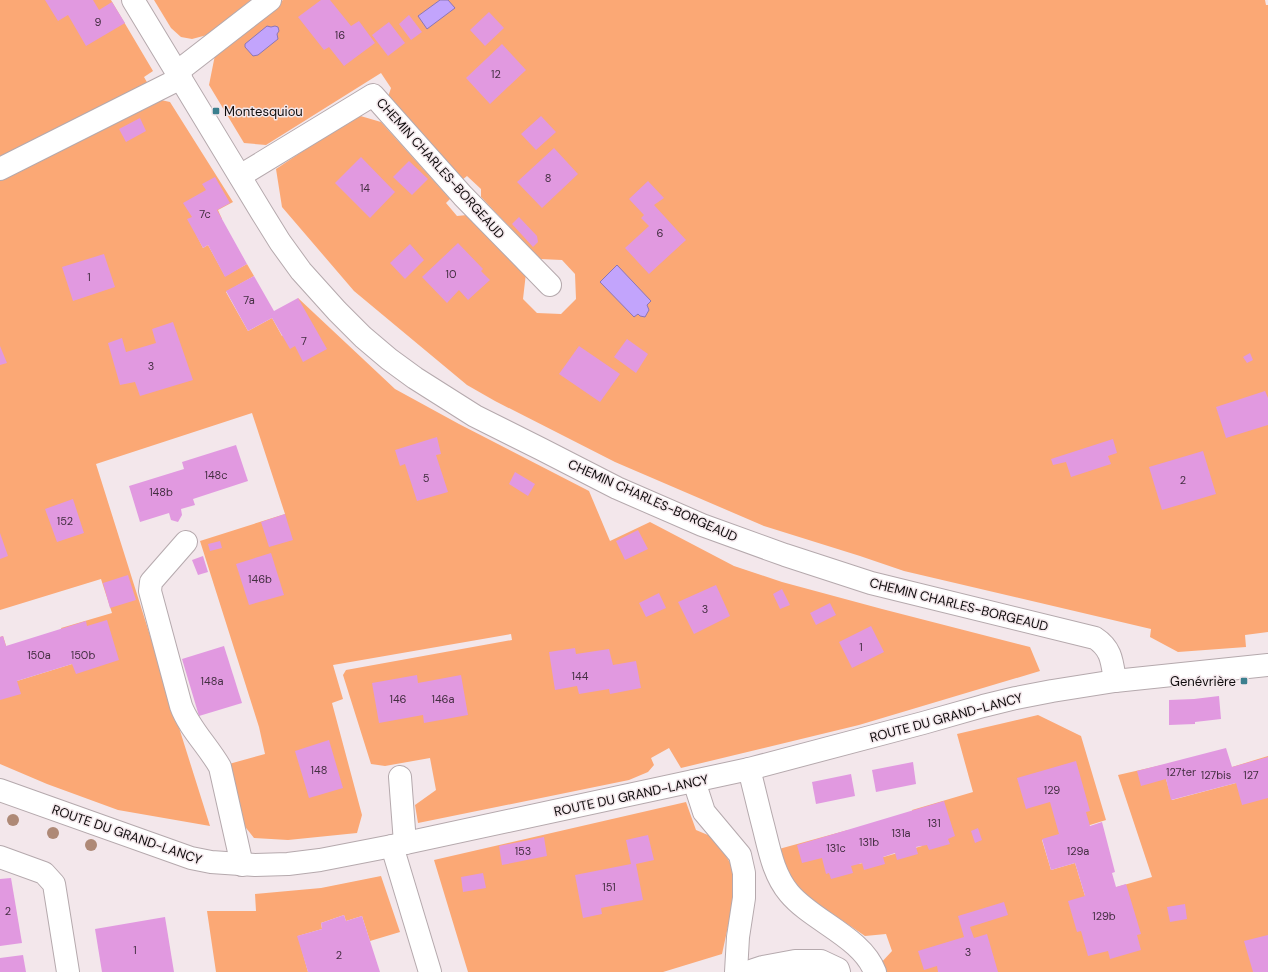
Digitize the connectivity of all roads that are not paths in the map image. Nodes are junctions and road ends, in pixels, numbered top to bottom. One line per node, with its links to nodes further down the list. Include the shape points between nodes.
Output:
1 (133, 0): 3 (street, CHEMIN CHARLES-BORGEAUD)
2 (270, 0): 3 (street)
3 (179, 75): 4 (street); 5 (street, CHEMIN CHARLES-BORGEAUD)
4 (0, 169)
5 (240, 176): 6 (street, CHEMIN CHARLES-BORGEAUD, via 373,95 463,196); 9 (street, CHEMIN CHARLES-BORGEAUD, via 293,259 337,311 389,359 475,416 617,488 743,541 871,583 1095,638 1110,654)
6 (550, 285)
7 (186, 542): 16 (street, via 152,582 150,591 185,717 220,767)
8 (1268, 665): 9 (street, ROUTE DU GRAND-LANCY)
9 (1115, 681): 10 (street, ROUTE DU GRAND-LANCY, via 983,706)
10 (749, 769): 12 (street, ROUTE DU GRAND-LANCY); 22 (street, via 771,857 788,892 803,907 854,944)
11 (400, 777): 14 (street)
12 (694, 781): 14 (street, ROUTE DU GRAND-LANCY); 19 (street, via 704,812 740,855 744,873 744,898)
13 (0, 790): 16 (street, ROUTE DU GRAND-LANCY, via 191,858)
14 (398, 845): 16 (street, ROUTE DU GRAND-LANCY, via 313,861); 18 (street)
15 (0, 857): 17 (street, via 44,873 54,884)
16 (242, 865)
17 (68, 972)
18 (430, 972)
19 (736, 972)
20 (748, 972): 21 (street, via 795,961 821,961 838,969)
21 (839, 972)
22 (875, 972)

